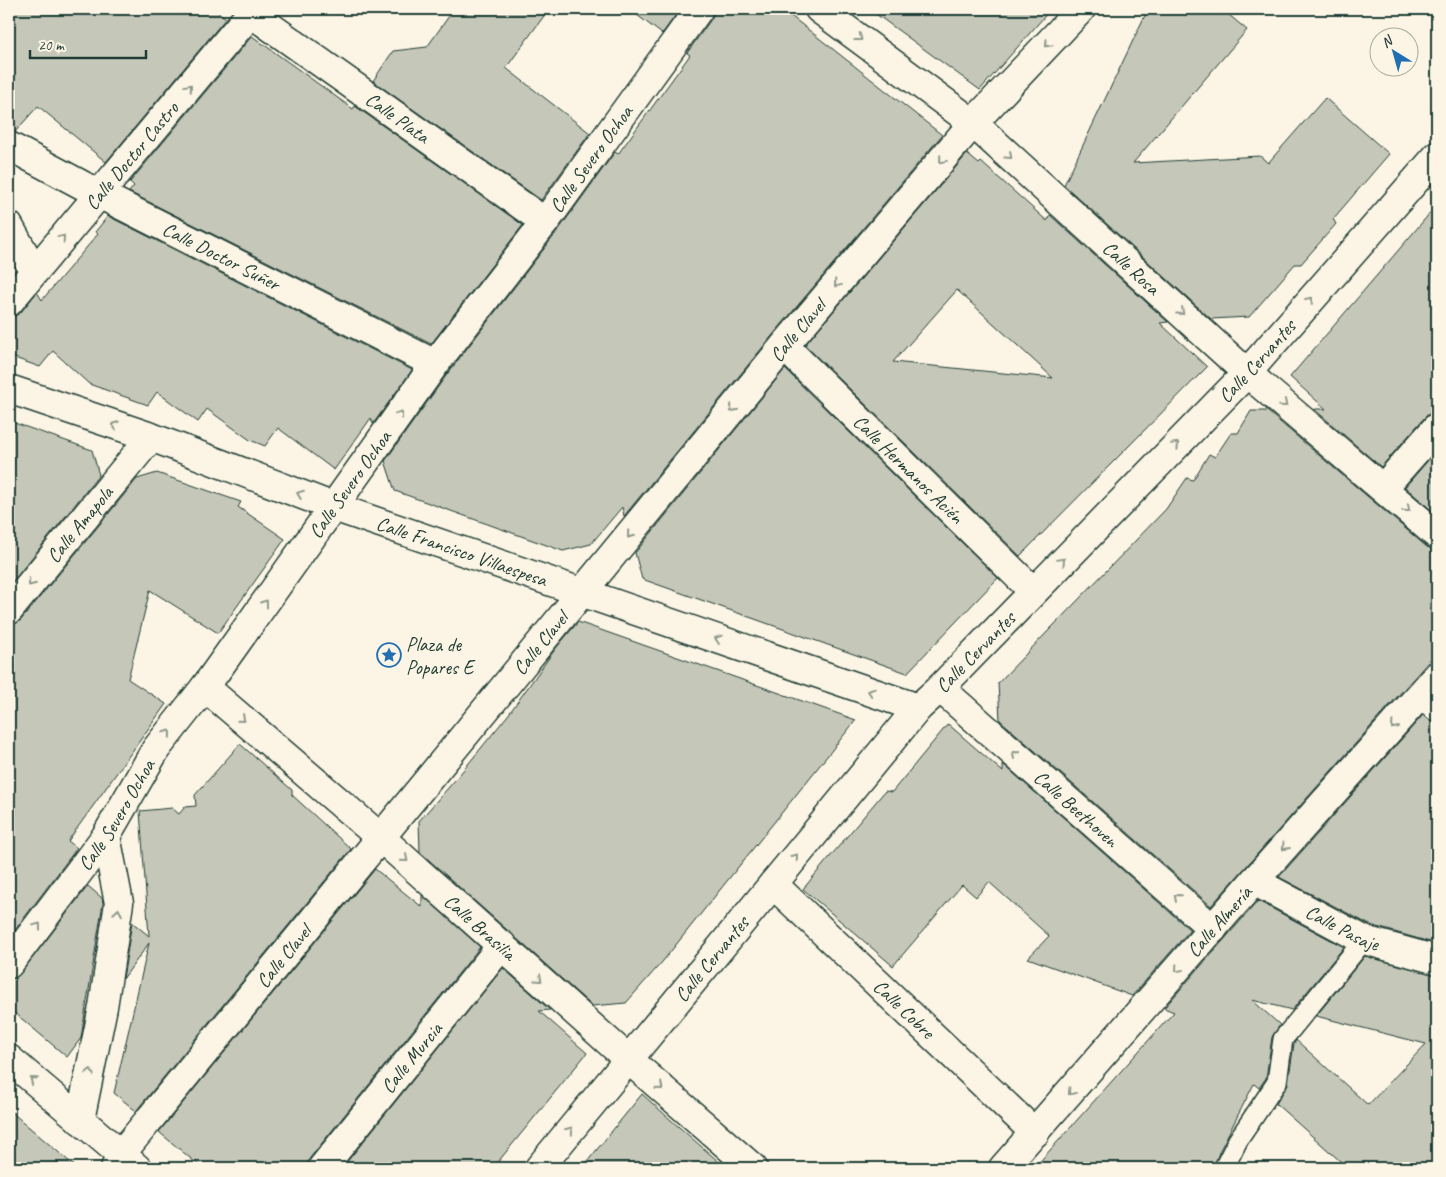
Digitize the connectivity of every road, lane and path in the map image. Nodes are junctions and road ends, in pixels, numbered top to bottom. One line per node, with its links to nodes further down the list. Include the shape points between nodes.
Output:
1 (699, 9): 9 (street, Calle Severo Ochoa)
2 (819, 9): 5 (street, Calle Rosa, one-way to 5)
3 (1081, 9): 5 (street, Calle Clavel, one-way to 5)
4 (253, 11): 8 (street, Calle Doctor Castro, one-way to 4); 9 (street, Calle Plata)
5 (973, 123): 13 (street, Calle Clavel, one-way to 13); 15 (street, Calle Rosa, one-way to 15)
6 (9, 146): 8 (street, Calle Doctor Suñer)
7 (1437, 156): 15 (street, Calle Cervantes, one-way to 7)
8 (99, 194): 11 (street, Calle Doctor Castro, one-way to 8); 14 (street, Calle Doctor Suñer)
9 (545, 222): 14 (street, Calle Severo Ochoa)
10 (9, 226): 11 (street)
11 (34, 271): 12 (street, Calle Doctor Castro)
12 (9, 302)
13 (784, 346): 22 (street, Calle Hermanos Acién); 23 (street, Calle Clavel, one-way to 23)
14 (435, 364): 20 (street, Calle Severo Ochoa, one-way to 14)
15 (1246, 372): 19 (street, Calle Rosa, one-way to 19); 22 (street, Calle Cervantes, one-way to 15)
16 (9, 389): 18 (street, Calle Francisco Villaespesa, one-way to 16)
17 (1437, 427): 19 (street)
18 (151, 437): 20 (street, Calle Francisco Villaespesa, one-way to 18); 24 (street, Calle Amapola, one-way to 24)
19 (1383, 488): 21 (street, Calle Rosa, one-way to 21)
20 (334, 507): 23 (street, Calle Francisco Villaespesa); 25 (street, Calle Severo Ochoa, one-way to 20)
21 (1437, 535)
22 (1033, 591): 26 (street, Calle Cervantes)
23 (583, 592): 28 (street, Calle Francisco Villaespesa, one-way to 23); 30 (street, Calle Clavel)
24 (9, 610)
25 (205, 687): 29 (street, Calle Severo Ochoa, one-way to 25, via 156,749); 30 (street, Calle Brasilia, one-way to 30)
26 (940, 688): 28 (street, Calle Cervantes); 33 (street, Calle Beethoven, one-way to 26)
27 (1432, 692): 31 (street, Calle Almería, one-way to 31)
28 (918, 708): 32 (street, Calle Cervantes, one-way to 28)
29 (106, 836): 37 (street, Calle Severo Ochoa, one-way to 29); 40 (street, one-way to 29, via 103,1008 119,903)
30 (381, 838): 35 (street, Calle Brasilia, one-way to 35); 42 (street, Calle Clavel)
31 (1254, 881): 33 (street, Calle Almería); 34 (street, Calle Pasaje)
32 (773, 884): 39 (street, Calle Cervantes); 41 (street, Calle Cobre)
33 (1213, 929): 41 (street, Calle Almería, one-way to 41)
34 (1364, 940): 36 (street, Calle Pasaje); 47 (lane, via 1283,1039 1277,1082 1238,1140)
35 (502, 945): 39 (street, Calle Brasilia, one-way to 39); 43 (street, Calle Murcia)
36 (1437, 960)
37 (9, 964)
38 (9, 1059): 40 (street, one-way to 38)
39 (628, 1059): 44 (street, Calle Cervantes, one-way to 39); 45 (street, Calle Brasilia, one-way to 45)
40 (80, 1120): 42 (street)
41 (1035, 1134): 46 (street, Calle Almería)
42 (124, 1164)
43 (322, 1168)
44 (539, 1168)
45 (753, 1168)
46 (1003, 1168)
47 (1224, 1168)

